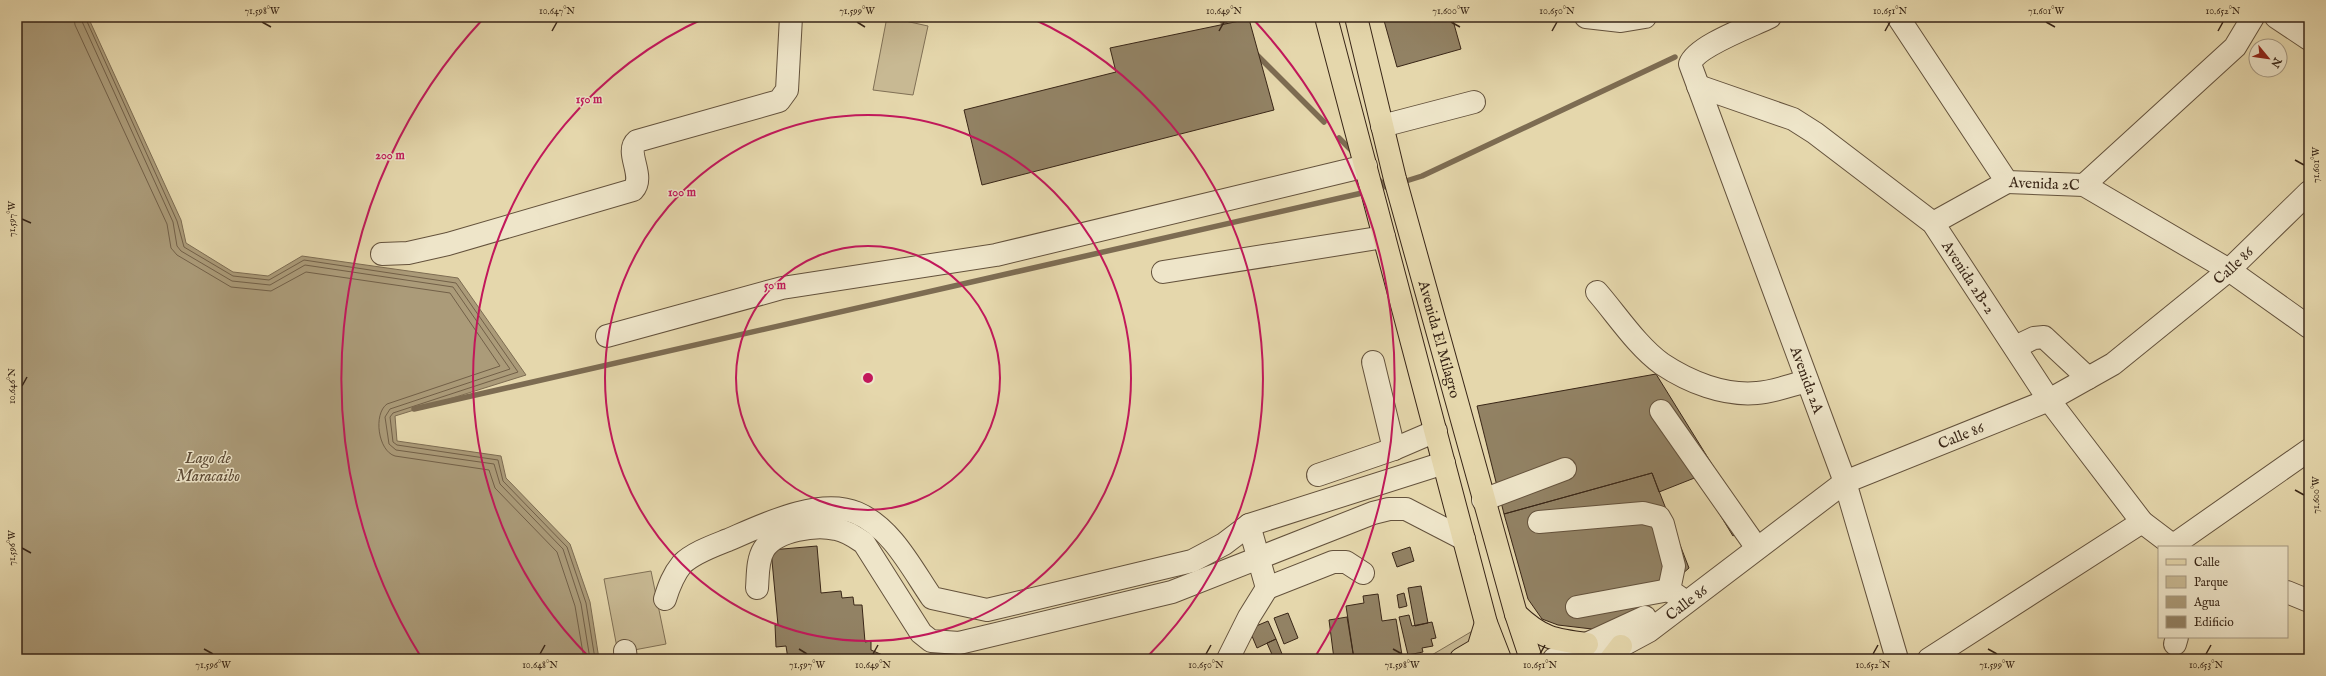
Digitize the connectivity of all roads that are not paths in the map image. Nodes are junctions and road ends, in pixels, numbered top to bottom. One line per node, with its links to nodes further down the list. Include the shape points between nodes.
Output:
1 (792, 17): 20 (street, via 787,90 784,96 779,101 637,141 632,149 638,180 633,190 448,244 408,253)
2 (1326, 17): 14 (main road, Avenida El Milagro)
3 (1356, 17): 13 (main road, Avenida El Milagro)
4 (1586, 17): 5 (street, via 1621,21)
5 (1645, 17)
6 (1770, 17): 11 (street, Avenida 2A, via 1696,54 1690,64)
7 (1898, 17): 15 (street, Avenida 2C)
8 (2253, 17): 16 (street, via 2235,47)
9 (2276, 17): 10 (street)
10 (2309, 39)
11 (1702, 95): 18 (street, Avenida 2B-2, via 1793,119); 29 (street, Avenida 2A)
12 (1474, 102): 13 (street)
13 (1382, 126): 40 (main road, Avenida El Milagro)
14 (1366, 166): 19 (main road, Avenida El Milagro); 25 (street, via 996,255 782,288)
15 (2007, 182): 16 (street, Avenida 2C); 18 (street)
16 (2084, 185): 21 (street, Avenida 2C)
17 (2309, 192): 21 (street, Calle 86)
18 (1933, 223): 26 (street, Avenida 2B-2)
19 (1384, 237): 22 (street); 32 (main road, Avenida El Milagro)
20 (382, 254)
21 (2229, 270): 24 (street, Avenida 2C); 28 (street, Calle 86, via 2133,349)
22 (1164, 272)
23 (1597, 292): 29 (street, via 1640,343 1662,364 1707,387 1729,392 1757,393)
24 (2309, 327)
25 (607, 336)
26 (2015, 347): 28 (street, via 2034,338 2044,337); 30 (street, Avenida 2B-2)
27 (1373, 362): 33 (street)
28 (2088, 378): 30 (street, Calle 86)
29 (1807, 381): 39 (street, Avenida 2A)
30 (2049, 400): 39 (street, Calle 86); 43 (street, Avenida 2B-2)
31 (1661, 411): 49 (street)
32 (1436, 431): 33 (street); 35 (main road, Avenida El Milagro)
33 (1394, 449): 37 (street)
34 (2309, 450): 47 (street)
35 (1444, 463): 38 (street); 46 (main road, Avenida El Milagro)
36 (1565, 469): 40 (street)
37 (1318, 475)
38 (1389, 481): 41 (street); 44 (street)
39 (1845, 482): 49 (street, Calle 86); 70 (street, Avenida 2A)
40 (1483, 500): 60 (main road, Avenida El Milagro)
41 (1395, 509): 46 (street, via 1406,509); 50 (street, via 1373,513)
42 (1539, 522): 55 (street, via 1643,513 1659,517 1674,560)
43 (2142, 522): 47 (street, Avenida 2B-2); 71 (street)
44 (1249, 525): 50 (street); 56 (street, via 1224,544 1192,561 987,610)
45 (891, 539): 48 (street); 56 (street); 57 (street, via 873,521 848,510 833,508 776,518 705,550 683,563 672,578)
46 (1464, 539): 62 (main road, Avenida El Milagro)
47 (2173, 546)
48 (870, 552): 52 (street, via 864,543 850,533 835,528 784,532 764,549 759,564); 61 (street)
49 (1750, 554): 55 (street); 64 (street, Calle 86)
50 (1260, 558): 53 (street); 61 (street, via 1172,592 959,643 931,641 921,634)
51 (1363, 574): 53 (street, via 1346,562 1333,562)
52 (757, 588)
53 (1267, 588): 65 (street)
54 (2288, 592): 58 (street)
55 (1674, 593): 59 (street); 63 (street, via 1640,620)
56 (932, 598): 61 (street, via 925,604)
57 (665, 599)
58 (2309, 601)
59 (1577, 607)
60 (1516, 614): 63 (main road, via 1527,625 1554,640); 68 (main road, Avenida El Milagro)
61 (916, 622)
62 (1486, 623): 66 (main road, via 1478,649); 67 (main road, Avenida El Milagro)
63 (1592, 652): 64 (street, Calle 86); 69 (street)
64 (1616, 652)
65 (1228, 659)
66 (1461, 659)
67 (1500, 659)
68 (1531, 659)
69 (1554, 659)
70 (1897, 659)
71 (1929, 659)

